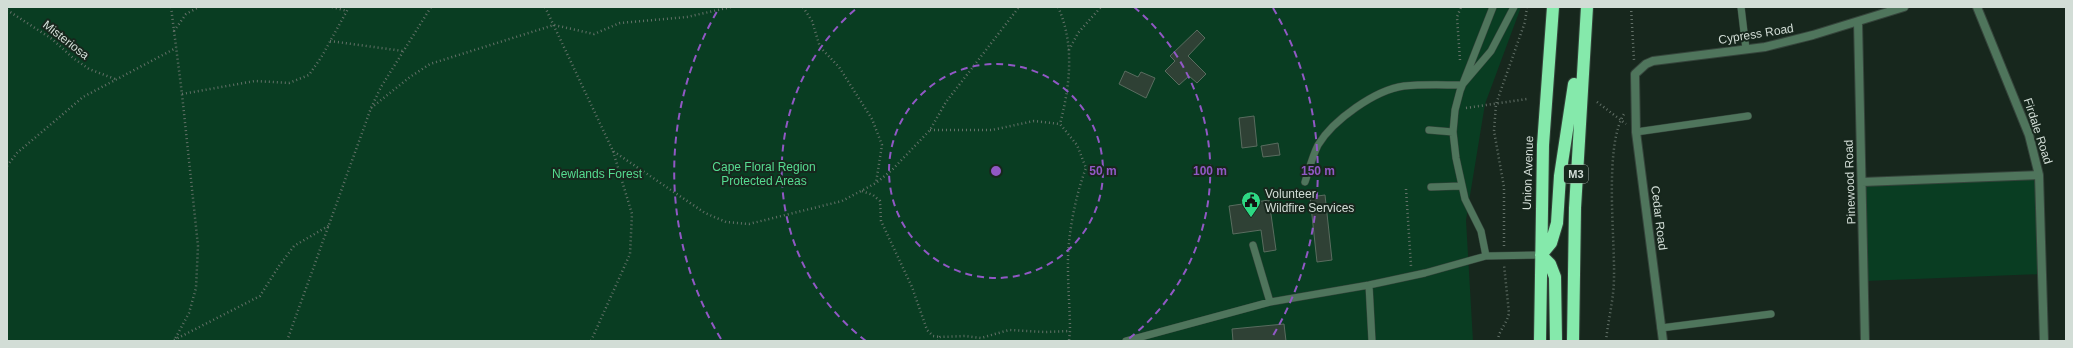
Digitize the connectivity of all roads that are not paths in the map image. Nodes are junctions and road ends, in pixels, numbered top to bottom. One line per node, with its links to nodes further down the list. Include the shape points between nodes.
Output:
1 (1493, 7): 11 (lane)
2 (1514, 7): 11 (lane, via 1491,52)
3 (1553, 7): 23 (highway, Union Avenue, via 1543,145)
4 (1587, 7): 9 (highway, M3)
5 (1741, 7): 10 (lane)
6 (1904, 7): 8 (street, Cypress Road)
7 (1977, 7): 17 (street, Firdale Road, via 2029,135)
8 (1858, 22): 10 (street, Cypress Road, via 1813,36); 19 (street, Pinewood Road)
9 (1583, 46): 23 (highway, via 1575,76 1560,176 1555,233); 33 (highway, M3, via 1575,208)
10 (1746, 49): 12 (street, Cypress Road, via 1646,64 1635,74)
11 (1462, 85): 15 (lane, via 1454,110); 18 (lane, via 1404,86 1390,90 1356,108 1333,127 1319,144)
12 (1635, 97): 16 (street, Cedar Road)
13 (1748, 116): 16 (lane)
14 (1429, 130): 15 (lane)
15 (1453, 132): 20 (lane)
16 (1636, 132): 28 (street, Cedar Road)
17 (2039, 174): 19 (street); 36 (street, Firdale Road)
18 (1304, 182)
19 (1862, 182): 35 (street, Pinewood Road)
20 (1462, 186): 21 (lane); 24 (lane, via 1471,213 1481,231)
21 (1431, 187)
22 (1253, 245): 26 (lane)
23 (1541, 255): 24 (lane); 31 (highway, Union Avenue); 32 (highway, via 1550,264 1555,277)
24 (1486, 256): 25 (lane)
25 (1369, 285): 26 (lane); 30 (lane)
26 (1270, 302): 29 (lane)
27 (1772, 314): 28 (lane)
28 (1661, 328): 34 (street, Cedar Road)
29 (1126, 341)
30 (1372, 341)
31 (1540, 341)
32 (1556, 341)
33 (1573, 341)
34 (1663, 341)
35 (1865, 341)
36 (2044, 341)

